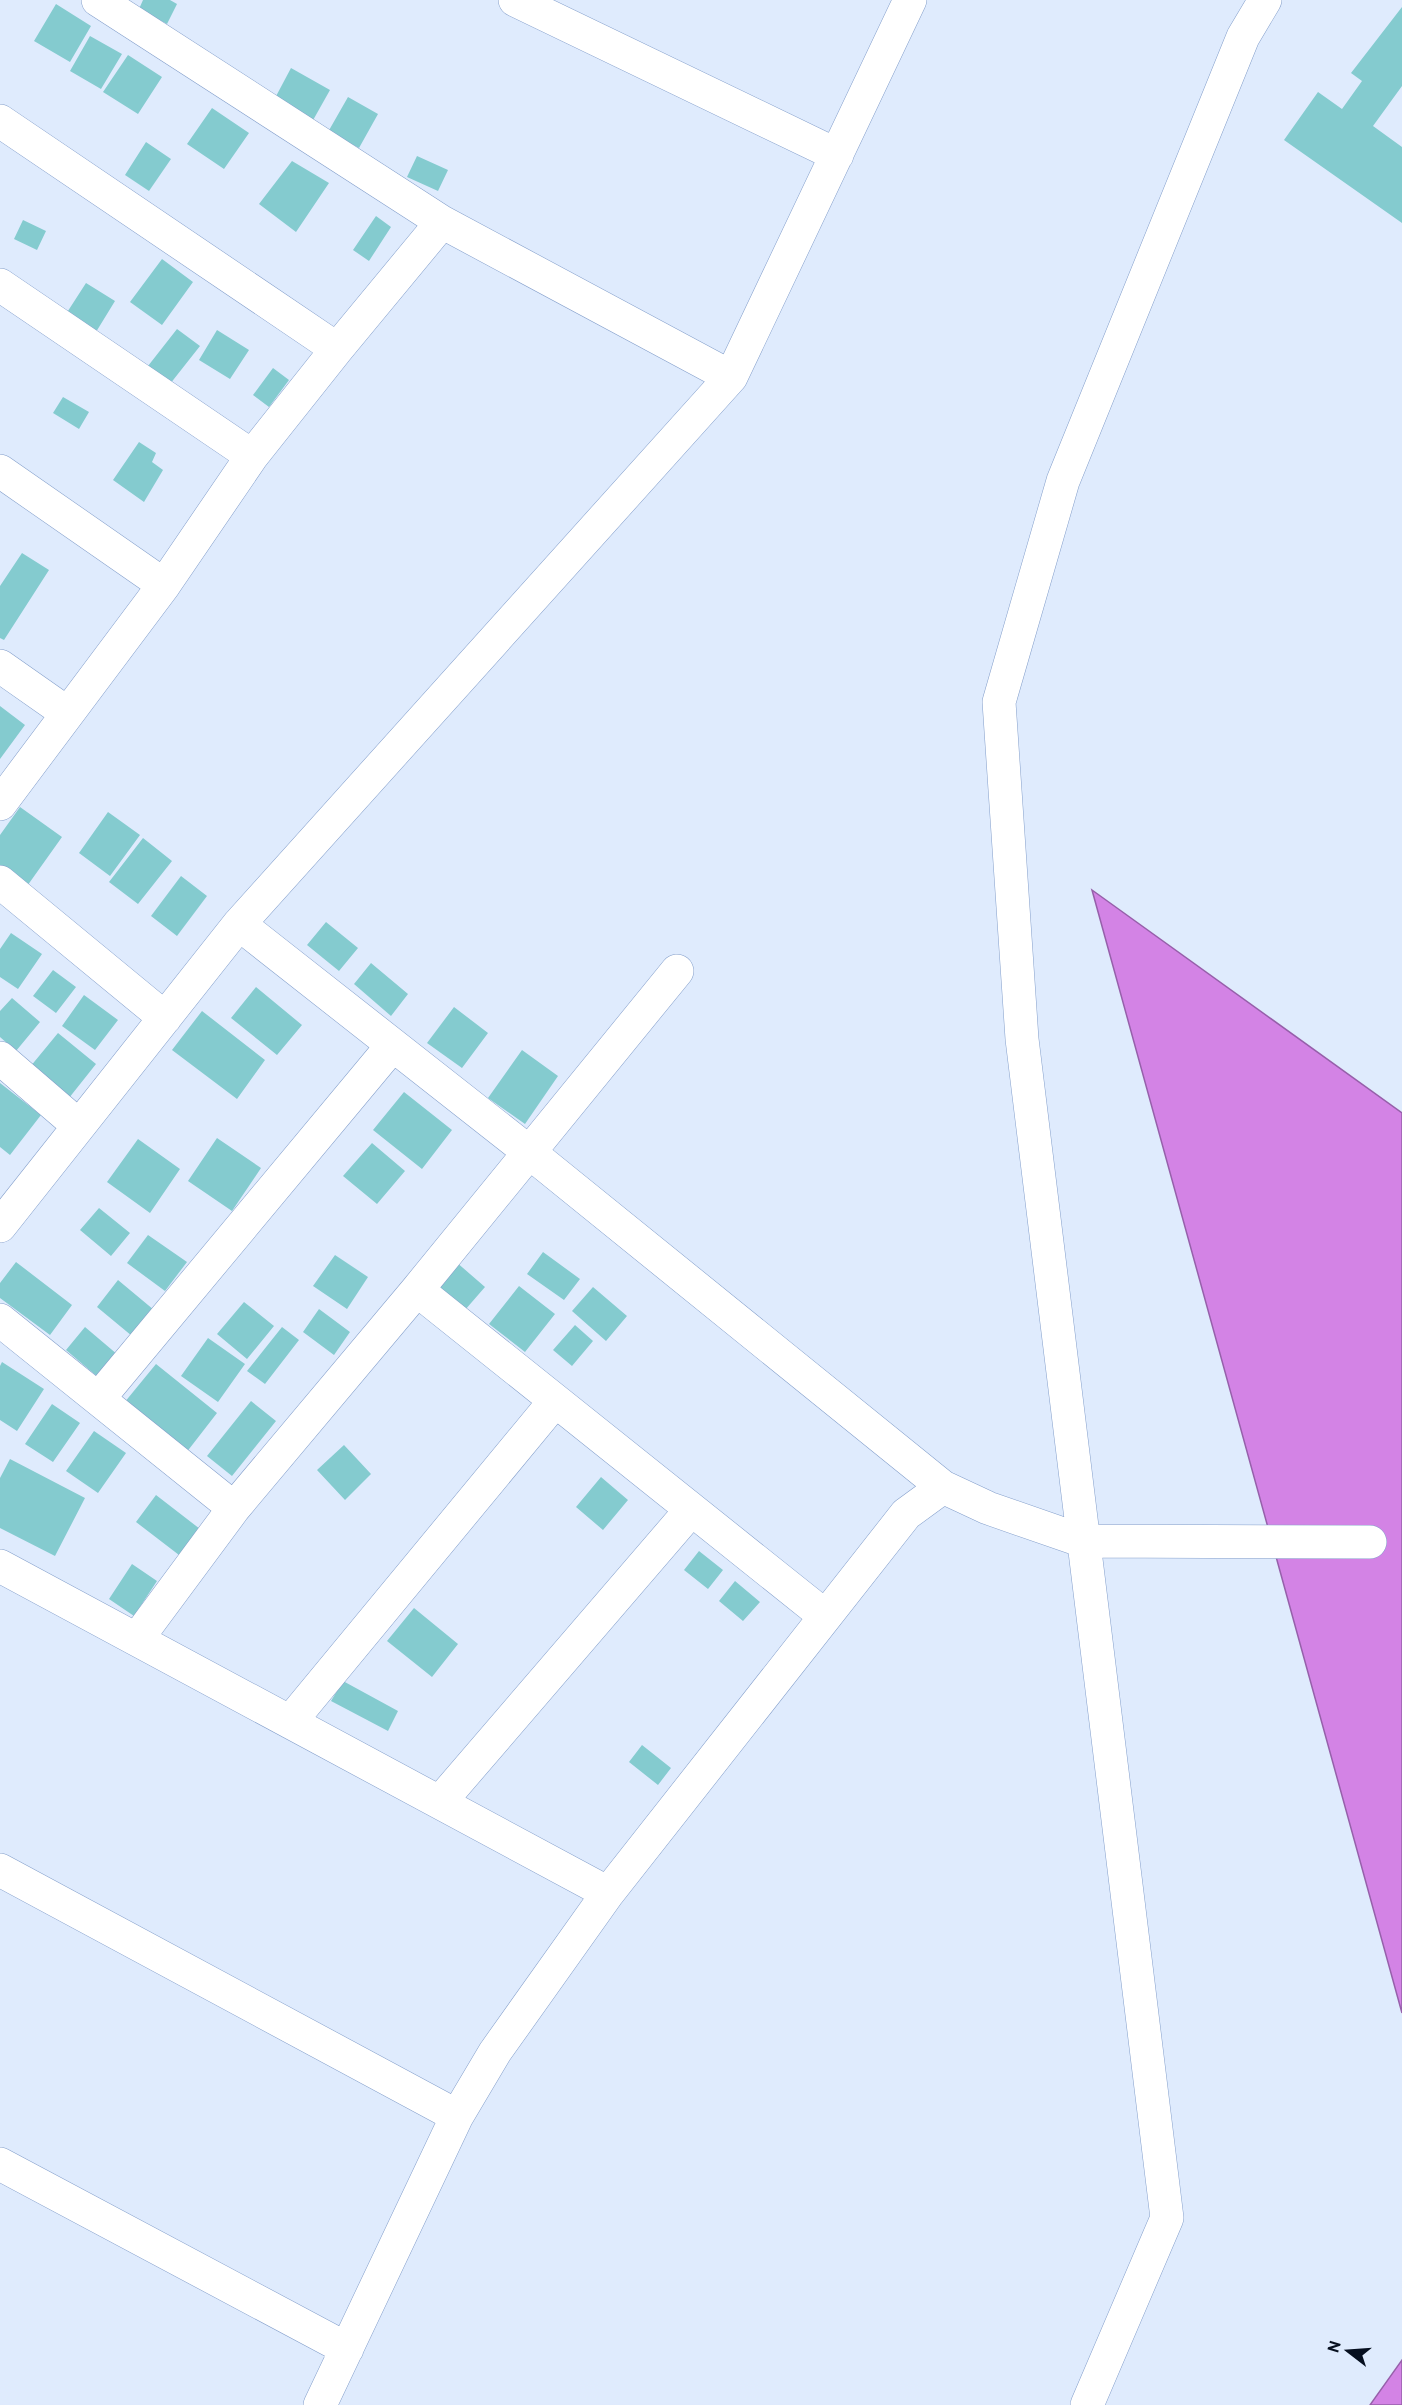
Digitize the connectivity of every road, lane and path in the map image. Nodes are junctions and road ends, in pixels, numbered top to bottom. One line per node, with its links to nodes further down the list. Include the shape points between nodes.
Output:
1 (98, 0): 7 (street)
2 (515, 0): 6 (street)
3 (910, 0): 6 (street)
4 (1265, 0): 33 (street, via 1243,37 1063,481 999,702 1022,1039)
5 (0, 121): 9 (street)
6 (837, 155): 10 (street)
7 (442, 222): 9 (street); 10 (street)
8 (0, 285): 11 (street)
9 (337, 349): 11 (street)
10 (731, 377): 18 (street)
11 (252, 456): 13 (street)
12 (0, 471): 13 (street)
13 (164, 585): 15 (street)
14 (0, 666): 15 (street)
15 (67, 712): 16 (street)
16 (0, 804)
17 (0, 882): 20 (street)
18 (239, 924): 20 (street); 21 (street)
19 (676, 971): 24 (street)
20 (165, 1018): 23 (street)
21 (392, 1046): 24 (street); 28 (street)
22 (0, 1058): 23 (street)
23 (79, 1126): 25 (street)
24 (529, 1152): 26 (street); 30 (street)
25 (0, 1226)
26 (417, 1290): 29 (street); 31 (street)
27 (0, 1320): 28 (street)
28 (99, 1398): 31 (street)
29 (555, 1401): 32 (street); 38 (street)
30 (943, 1487): 33 (street, via 988,1508); 36 (street, via 906,1514)
31 (234, 1508): 37 (street)
32 (691, 1510): 36 (street); 39 (street)
33 (1083, 1541): 34 (street); 46 (street, via 1167,2218)
34 (1370, 1542)
35 (0, 1566): 37 (street)
36 (825, 1616): 41 (street)
37 (137, 1639): 38 (street)
38 (290, 1722): 39 (street)
39 (440, 1803): 41 (street)
40 (0, 1870): 42 (street)
41 (608, 1893): 42 (street, via 495,2052)
42 (457, 2116): 44 (street)
43 (0, 2164): 44 (street)
44 (347, 2349): 45 (street)
45 (320, 2405)
46 (1087, 2405)

